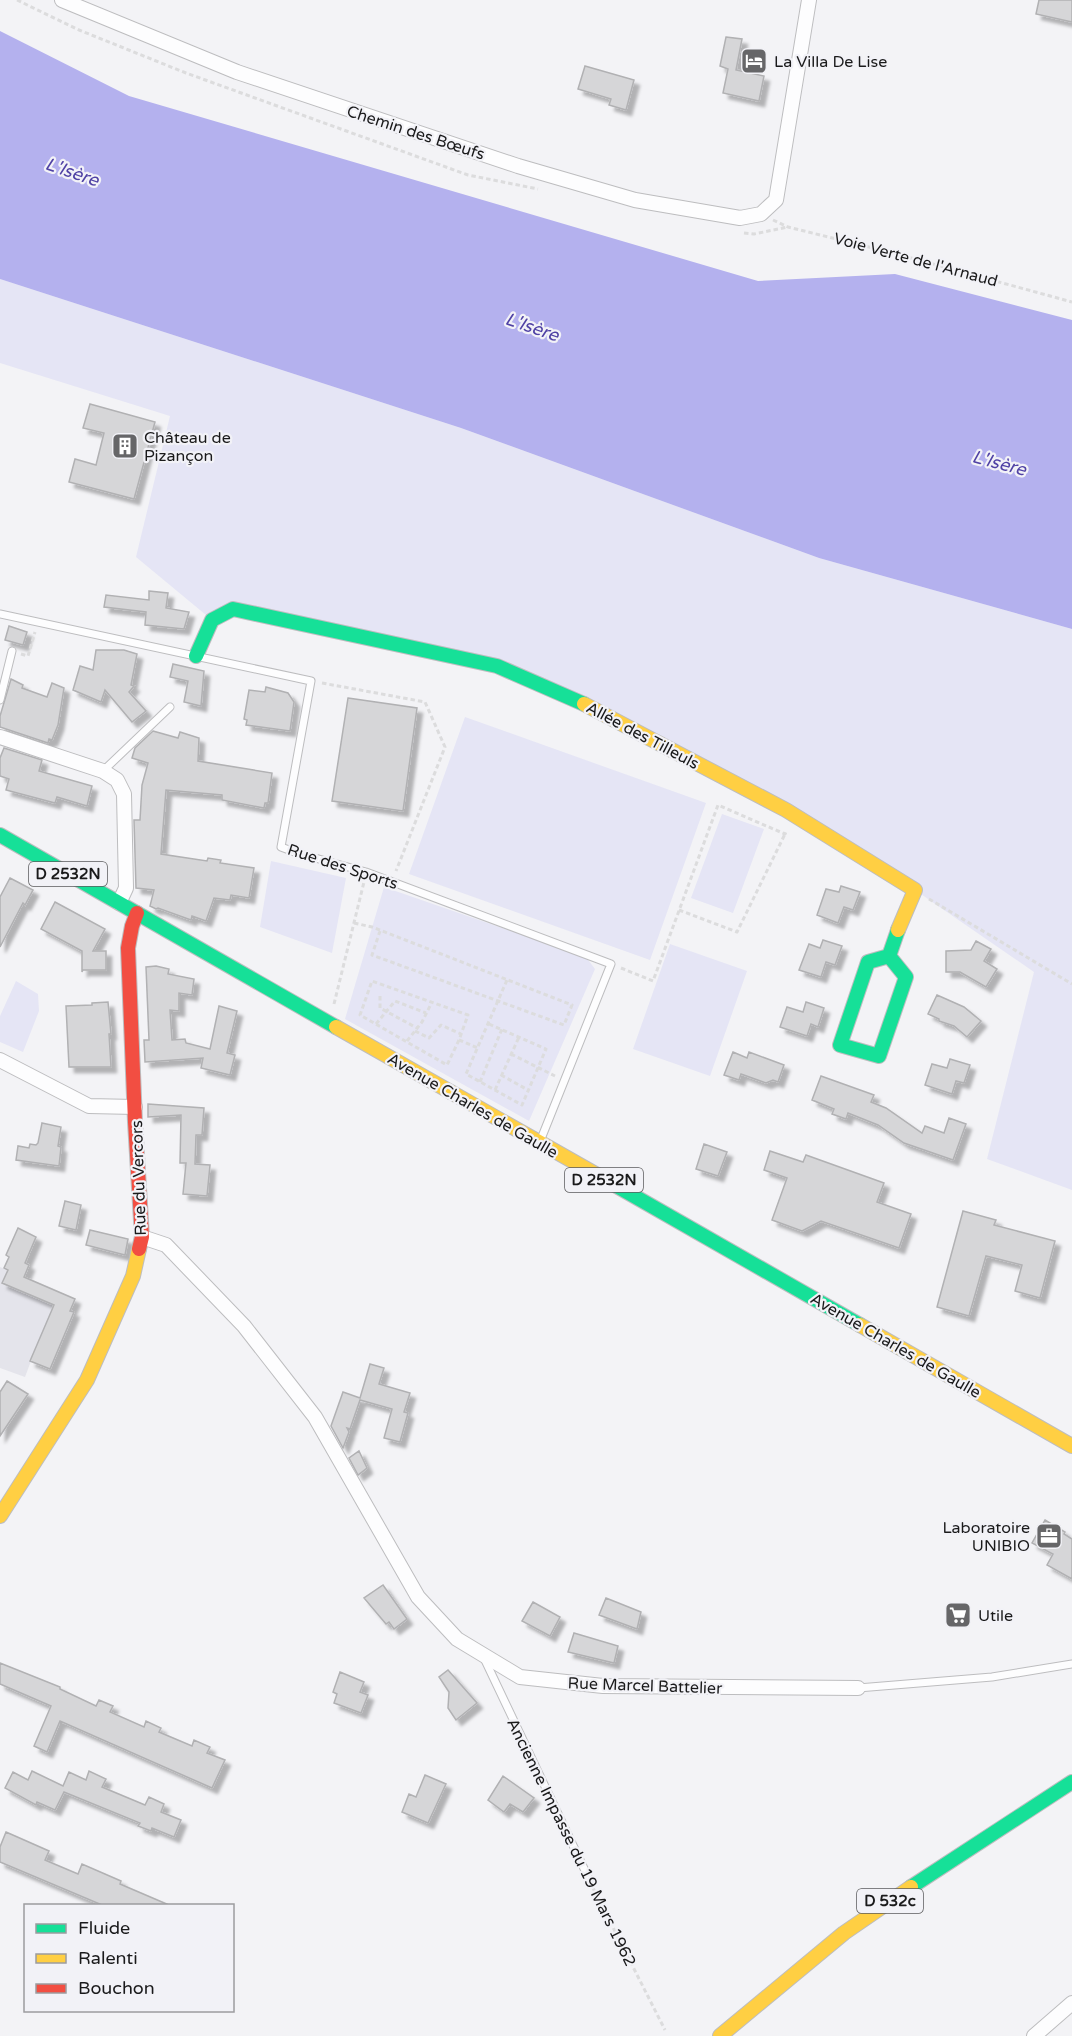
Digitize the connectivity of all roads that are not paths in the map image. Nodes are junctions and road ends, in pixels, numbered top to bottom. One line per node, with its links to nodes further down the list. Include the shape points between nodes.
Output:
1 (63, 0): 2 (street, Chemin des Bœufs, via 237,72 518,166 635,200 740,218 761,214 776,200)
2 (809, 0)
3 (0, 614): 5 (lane)
4 (12, 651): 6 (lane)
5 (196, 656): 13 (main road, Allée des Tilleuls, via 212,620 233,609 497,666 575,699 794,815 915,890); 16 (lane, Rue des Sports, via 311,681 281,847 392,881 611,964)
6 (0, 700)
7 (170, 707): 9 (lane)
8 (0, 737): 9 (street)
9 (103, 771): 11 (street, via 117,780 124,794 126,888)
10 (0, 835): 11 (main road, Avenue Charles de Gaulle / D 2532N)
11 (119, 903): 12 (main road, Avenue Charles de Gaulle / D 2532N)
12 (136, 914): 15 (main road, Rue du Vercors, via 128,948); 16 (main road, Avenue Charles de Gaulle / D 2532N)
13 (890, 956): 13 (main road, via 868,962 840,1045 879,1056 906,977)
14 (0, 1060): 15 (street, via 89,1106)
15 (135, 1107): 17 (main road, Rue du Vercors)
16 (539, 1143): 18 (main road, Avenue Charles de Gaulle / D 2532N)
17 (142, 1237): 19 (main road, Rue du Vercors, via 133,1276 87,1380); 20 (street, Rue Marcel Battelier, via 166,1245 244,1326 315,1417 418,1597 457,1639)
18 (1072, 1446)
19 (0, 1516)
20 (481, 1653): 22 (street, Rue Marcel Battelier, via 520,1677 603,1686); 24 (lane, Ancienne Impasse du 19 Mars 1962)
21 (1072, 1664): 22 (lane, Rue Marcel Battelier, via 992,1677)
22 (858, 1688)
23 (1072, 1782): 26 (main road, D 532c, via 844,1933)
24 (589, 1879)
25 (1072, 2003): 27 (street)
26 (720, 2036)
27 (1034, 2036)

